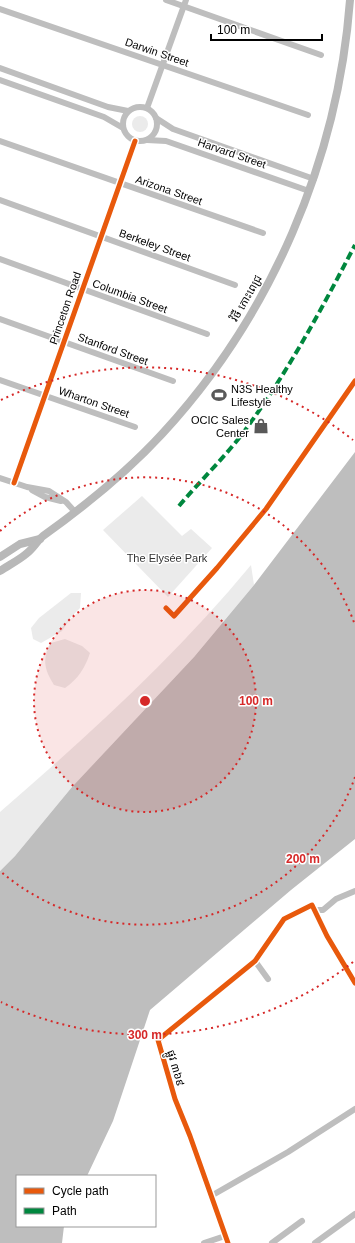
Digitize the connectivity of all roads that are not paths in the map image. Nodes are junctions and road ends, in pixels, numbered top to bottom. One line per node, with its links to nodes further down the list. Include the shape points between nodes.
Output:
1 (166, 0): 3 (street)
2 (350, 0): 21 (main road, វិថី កោះពេជ្រ, via 339,87)
3 (184, 3): 5 (street); 6 (street)
4 (0, 9): 6 (street, Darwin Street)
5 (321, 55)
6 (162, 65): 11 (street); 13 (street, Darwin Street)
7 (0, 68): 9 (street)
8 (0, 80): 10 (street)
9 (39, 82): 10 (street); 12 (street, via 108,107)
10 (35, 93): 15 (street, via 104,117)
11 (147, 108): 12 (street, via 136,107); 14 (street)
12 (128, 111): 15 (street)
13 (308, 115)
14 (156, 118): 16 (street, via 155,132); 19 (street, Harvard Street, via 173,129)
15 (123, 128): 18 (street, via 126,135)
16 (147, 140): 18 (street); 20 (street, Harvard Street, via 166,141)
17 (0, 141): 22 (street, Arizona Street)
18 (135, 141): 22 (street, Princeton Road)
19 (221, 146): 20 (street); 21 (street, Harvard Street)
20 (217, 158): 23 (street, Harvard Street)
21 (314, 179): 23 (main road, វិថី កោះពេជ្រ)
22 (120, 183): 25 (street, Arizona Street); 26 (street, Princeton Road)
23 (310, 190): 39 (main road, វិថី កោះពេជ្រ, via 270,281 217,366 162,434 124,471)
24 (0, 200): 26 (street, Berkeley Street)
25 (263, 234)
26 (101, 236): 28 (street, Berkeley Street); 29 (street, Princeton Road)
27 (0, 259): 29 (street, Columbia Street)
28 (235, 285)
29 (83, 289): 31 (street, Columbia Street); 32 (street, Princeton Road)
30 (0, 319): 32 (street, Stanford Street)
31 (207, 334)
32 (64, 342): 34 (street, Stanford Street); 35 (street, Princeton Road)
33 (0, 380): 35 (street, Wharton Street)
34 (173, 381)
35 (45, 396): 36 (street, Wharton Street); 38 (street, Princeton Road)
36 (135, 427)
37 (0, 478): 38 (street)
38 (14, 483): 39 (street, via 49,491 66,502)
39 (75, 512): 40 (main road, វិថី កោះពេជ្រ)
40 (41, 538): 41 (main road, វិថី កោះពេជ្រ, via 20,544); 42 (main road, វិថី កោះពេជ្រ, via 27,554)
41 (0, 557)
42 (0, 571)
43 (355, 891): 44 (street, via 336,899 323,910)
44 (315, 910): 45 (street, ផ្លូវ ៣៦៩, via 312,905 284,919); 47 (street)
45 (255, 962): 46 (street); 49 (street, ផ្លូវ ៣៦៩, via 158,1040 175,1099)
46 (268, 979)
47 (354, 981)
48 (355, 1109): 49 (street, via 288,1152)
49 (211, 1196): 52 (street, ផ្លូវ ៣៦៩)
50 (355, 1214): 56 (street)
51 (302, 1221): 55 (street)
52 (225, 1236): 53 (street); 54 (street, ផ្លូវ ៣៦៩)
53 (204, 1243)
54 (228, 1243)
55 (272, 1243)
56 (315, 1243)

